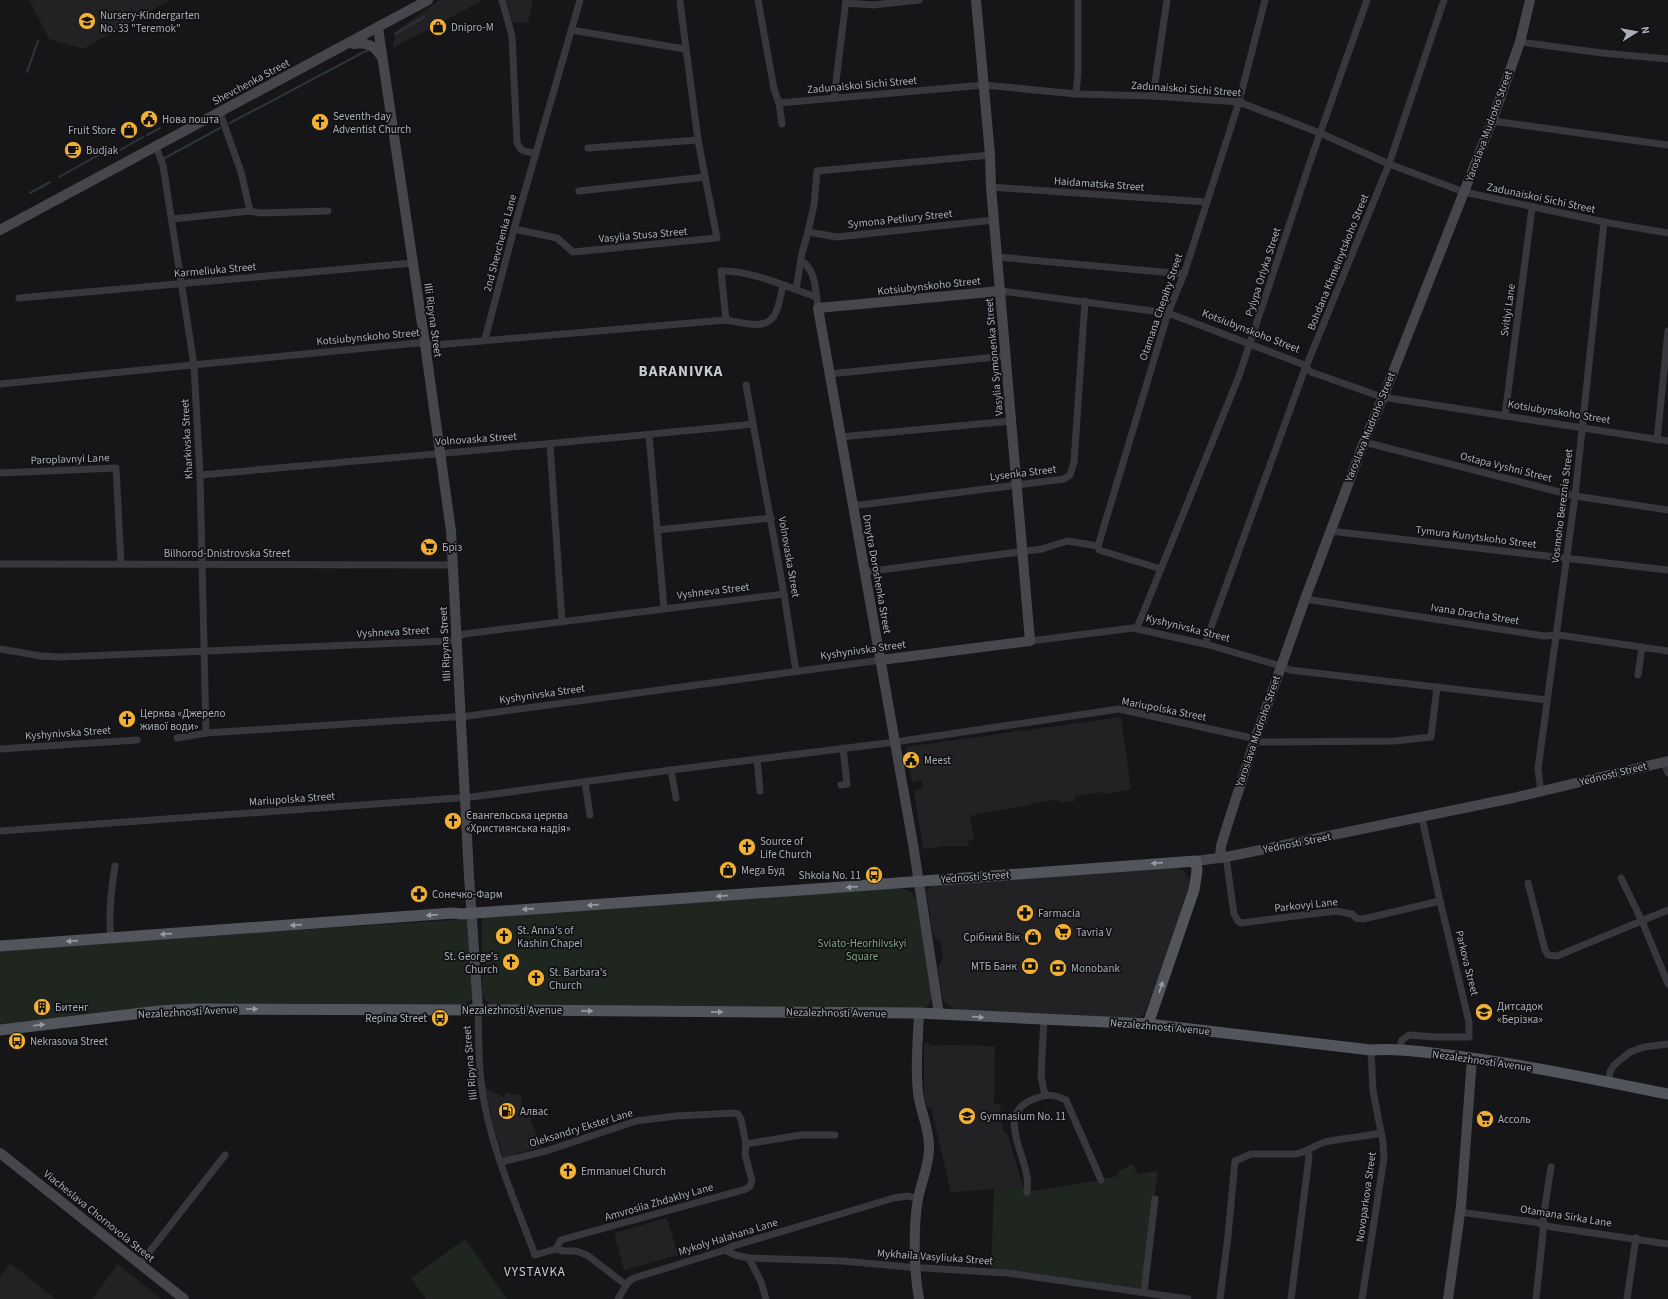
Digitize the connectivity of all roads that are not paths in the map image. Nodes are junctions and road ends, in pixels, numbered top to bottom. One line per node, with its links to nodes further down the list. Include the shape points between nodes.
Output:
1 (428, 0): 15 (street, Shevchenka Street)
2 (502, 0): 37 (street, via 512,36 518,148)
3 (580, 0): 17 (street, 2nd Shevchenka Lane)
4 (758, 0): 28 (street)
5 (919, 0): 14 (street, via 873,4)
6 (976, 0): 23 (street, Vasylia Symonenka Street)
7 (1078, 0): 24 (street)
8 (1167, 0): 25 (street)
9 (1266, 0): 27 (street, Otamana Chepihy Street)
10 (1367, 0): 32 (street, Pylypa Orlyka Street)
11 (1444, 0): 39 (street, Bohdana Khmelnytskoho Street)
12 (1530, 0): 18 (street, Yaroslava Mudroho Street)
13 (680, 2): 20 (street, Vasylia Stusa Street)
14 (846, 2): 26 (street)
15 (411, 4): 16 (street, Shevchenka Street)
16 (378, 28): 19 (street, Shevchenka Street); 22 (street, Illi Ripyna Street)
17 (571, 30): 20 (street); 37 (street, 2nd Shevchenka Lane)
18 (1520, 42): 21 (street); 30 (street, Yaroslava Mudroho Street)
19 (345, 46): 22 (street, via 359,43 370,45 379,53); 29 (street, Shevchenka Street)
20 (685, 49): 33 (street, Vasylia Stusa Street)
21 (1668, 59)
22 (383, 63): 57 (street, Illi Ripyna Street)
23 (984, 86): 24 (street, Zadunaiskoi Sichi Street); 26 (street, Zadunaiskoi Sichi Street); 38 (street, Vasylia Symonenka Street)
24 (1076, 94): 25 (street, Zadunaiskoi Sichi Street)
25 (1153, 96): 27 (street, Zadunaiskoi Sichi Street)
26 (834, 98): 28 (street, Zadunaiskoi Sichi Street)
27 (1239, 102): 32 (street, Zadunaiskoi Sichi Street); 44 (street, Otamana Chepihy Street)
28 (779, 104): 31 (street)
29 (220, 113): 35 (street, Shevchenka Street); 46 (street, via 241,172)
30 (1492, 121): 34 (street); 43 (street, Yaroslava Mudroho Street)
31 (782, 124)
32 (1320, 133): 39 (street, Zadunaiskoi Sichi Street); 72 (street, Pylypa Orlyka Street)
33 (698, 140): 36 (street); 40 (street, Vasylia Stusa Street)
34 (1668, 145)
35 (156, 147): 48 (street, Kharkivska Street, via 163,165); 52 (street, Shevchenka Street)
36 (588, 148)
37 (536, 153): 51 (street, 2nd Shevchenka Lane)
38 (990, 155): 41 (street, Vasylia Symonenka Street); 53 (street, via 816,171 814,205)
39 (1389, 164): 43 (street, Zadunaiskoi Sichi Street); 75 (street, Bohdana Khmelnytskoho Street)
40 (705, 177): 42 (street); 51 (street, Vasylia Stusa Street, via 717,237 715,239 573,252 557,238)
41 (991, 187): 44 (street, Haidamatska Street); 49 (street, Vasylia Symonenka Street)
42 (579, 191)
43 (1464, 192): 45 (street, Zadunaiskoi Sichi Street); 79 (street, Yaroslava Mudroho Street)
44 (1206, 202): 58 (street, Otamana Chepihy Street)
45 (1532, 208): 50 (street, Zadunaiskoi Sichi Street); 80 (street, Svitlyi Lane)
46 (250, 211): 47 (street); 48 (street)
47 (328, 211)
48 (172, 219): 59 (street, Kharkivska Street)
49 (994, 220): 53 (street, Symona Petliury Street, via 837,236); 55 (street, Vasylia Symonenka Street)
50 (1604, 222): 54 (street, Zadunaiskoi Sichi Street); 83 (street, Vosmoho Bereznia Street)
51 (514, 229): 70 (street, 2nd Shevchenka Lane)
52 (0, 230)
53 (808, 232): 56 (street)
54 (1668, 233)
55 (998, 257): 58 (street); 62 (street, Vasylia Symonenka Street)
56 (801, 261): 61 (street); 63 (street, Dmytra Doroshenka Street, via 809,267)
57 (413, 263): 59 (street, Karmeliuka Street); 71 (street, Illi Ripyna Street)
58 (1184, 274): 67 (street, Otamana Chepihy Street)
59 (181, 284): 64 (street, Karmeliuka Street); 74 (street, Kharkivska Street)
60 (783, 285): 61 (street); 68 (street, Kotsiubynskoho Street, via 775,315 768,321 753,325); 68 (street, via 756,276 721,271)
61 (796, 290): 63 (street)
62 (1001, 291): 65 (street, Kotsiubynskoho Street); 66 (street, Kotsiubynskoho Street); 73 (street, Vasylia Symonenka Street)
63 (816, 297): 66 (street, Dmytra Doroshenka Street)
64 (18, 298)
65 (1085, 301): 67 (street, Kotsiubynskoho Street); 93 (street, Lysenka Street, via 1074,462 1070,475 1064,479)
66 (818, 308): 76 (street, Dmytra Doroshenka Street)
67 (1168, 313): 72 (street, Kotsiubynskoho Street); 100 (street, Otamana Chepihy Street)
68 (726, 320): 70 (street, Kotsiubynskoho Street)
69 (1668, 331): 86 (street)
70 (486, 339): 71 (street, Kotsiubynskoho Street)
71 (425, 344): 74 (street, Kotsiubynskoho Street); 90 (street, Illi Ripyna Street)
72 (1251, 344): 75 (street, Kotsiubynskoho Street); 107 (street, Pylypa Orlyka Street)
73 (1006, 356): 76 (street); 81 (street, Vasylia Symonenka Street)
74 (194, 365): 77 (street, Kotsiubynskoho Street); 92 (street, Kharkivska Street)
75 (1306, 367): 79 (street, Kotsiubynskoho Street, via 1311,372); 118 (street, Bohdana Khmelnytskoho Street)
76 (829, 374): 85 (street, Dmytra Doroshenka Street)
77 (0, 384)
78 (746, 385): 82 (street, Volnovaska Street)
79 (1382, 397): 80 (street, Kotsiubynskoho Street); 88 (street, Yaroslava Mudroho Street)
80 (1505, 415): 83 (street, Kotsiubynskoho Street)
81 (1011, 421): 85 (street); 93 (street, Vasylia Symonenka Street)
82 (753, 424): 84 (street, Volnovaska Street); 97 (street, Volnovaska Street)
83 (1582, 428): 86 (street, Kotsiubynskoho Street); 94 (street, Vosmoho Bereznia Street)
84 (649, 435): 89 (street, Volnovaska Street); 98 (street)
85 (840, 437): 95 (street, Dmytra Doroshenka Street)
86 (1656, 440): 87 (street, Kotsiubynskoho Street)
87 (1668, 441)
88 (1364, 442): 94 (street, Ostapa Vyshni Street); 99 (street, Yaroslava Mudroho Street)
89 (550, 444): 90 (street, Volnovaska Street); 113 (street)
90 (440, 452): 92 (street, Volnovaska Street); 106 (street, Illi Ripyna Street)
91 (0, 473): 105 (street, Paroplavnyi Lane, via 116,468)
92 (200, 475): 103 (street, Kharkivska Street)
93 (1016, 484): 95 (street, Lysenka Street); 101 (street, Vasylia Symonenka Street)
94 (1575, 496): 96 (street, Ostapa Vyshni Street); 102 (street, Vosmoho Bereznia Street)
95 (852, 506): 109 (street, Dmytra Doroshenka Street)
96 (1668, 510)
97 (770, 518): 98 (street); 110 (street, Volnovaska Street)
98 (657, 530): 112 (street)
99 (1330, 531): 102 (street, Tymura Kunytskoho Street); 111 (street, Yaroslava Mudroho Street)
100 (1098, 546): 101 (street, via 1067,541); 107 (street, via 1099,550)
101 (1022, 552): 109 (street); 117 (street, Vasylia Symonenka Street)
102 (1566, 558): 108 (street, Tymura Kunytskoho Street); 115 (street, Vosmoho Bereznia Street)
103 (202, 563): 105 (street, Bilhorod-Dnistrovska Street); 106 (street, Bilhorod-Dnistrovska Street); 122 (street, Kharkivska Street)
104 (0, 564): 105 (street, Bilhorod-Dnistrovska Street)
105 (121, 564)
106 (453, 565): 116 (street, Illi Ripyna Street)
107 (1161, 569): 114 (street, Pylypa Orlyka Street)
108 (1668, 570)
109 (864, 572): 123 (street, Dmytra Doroshenka Street)
110 (784, 594): 112 (street, Vyshneva Street); 125 (street, Volnovaska Street)
111 (1305, 598): 115 (street, Ivana Dracha Street); 124 (street, Yaroslava Mudroho Street)
112 (664, 608): 113 (street, Vyshneva Street)
113 (562, 622): 116 (street, Vyshneva Street, via 464,634)
114 (1138, 628): 117 (street, Kyshynivska Street); 118 (street, Kyshynivska Street)
115 (1556, 636): 119 (street, Ivana Dracha Street); 128 (street, Vosmoho Bereznia Street)
116 (457, 638): 122 (street, Vyshneva Street, via 450,641); 129 (street, Illi Ripyna Street)
117 (1030, 641): 123 (street, Kyshynivska Street)
118 (1205, 644): 124 (street, Kyshynivska Street)
119 (1642, 647): 121 (street, Ivana Dracha Street); 126 (street)
120 (0, 649): 122 (street, Vyshneva Street, via 60,657)
121 (1668, 651)
122 (204, 652): 130 (street, Kharkivska Street)
123 (881, 660): 125 (street, Kyshynivska Street); 134 (street, Dmytra Doroshenka Street)
124 (1281, 666): 127 (street, Kyshynivska Street, via 1290,670); 133 (street, Yaroslava Mudroho Street)
125 (796, 671): 129 (street, Kyshynivska Street)
126 (1638, 675)
127 (1436, 687): 128 (street, Kyshynivska Street); 133 (street, Mariupolska Street, via 1431,738 1302,743)
128 (1547, 700): 144 (street, Vosmoho Bereznia Street, via 1538,769)
129 (461, 716): 130 (street, Kyshynivska Street); 145 (street, Illi Ripyna Street)
130 (206, 733): 131 (street, Kyshynivska Street)
131 (177, 738)
132 (137, 740): 136 (street, Kyshynivska Street)
133 (1255, 740): 134 (street, Mariupolska Street, via 1119,709); 150 (street, Yaroslava Mudroho Street, via 1221,846)
134 (895, 742): 135 (street, Mariupolska Street); 154 (street, Dmytra Doroshenka Street)
135 (843, 748): 137 (street, Mariupolska Street); 142 (street, via 847,784)
136 (0, 749)
137 (757, 759): 139 (street, Mariupolska Street); 143 (street)
138 (1666, 761): 140 (street); 144 (street, Yednosti Street)
139 (671, 770): 141 (street, Mariupolska Street); 146 (street)
140 (1668, 773)
141 (585, 782): 145 (street, Mariupolska Street); 147 (street)
142 (841, 785)
143 (760, 791)
144 (1541, 792): 148 (street, Yednosti Street)
145 (465, 798): 149 (street, Mariupolska Street); 158 (street, Illi Ripyna Street)
146 (676, 798)
147 (590, 815)
148 (1422, 818): 150 (street, Yednosti Street); 156 (street, Parkova Street)
149 (0, 831)
150 (1223, 857): 151 (street, Yednosti Street); 156 (street, Parkovyi Lane, via 1235,918 1242,923 1336,911 1352,914 1364,920)
151 (1196, 861): 154 (main road, Yednosti Street, one-way to 154); 167 (main road, one-way to 151, via 1194,890)
152 (115, 866): 160 (street, via 110,892)
153 (1621, 878): 159 (street)
154 (919, 882): 158 (main road, one-way to 158); 165 (street, Dmytra Doroshenka Street)
155 (1528, 882): 159 (street, via 1548,955 1557,956)
156 (1440, 901): 171 (street, Parkova Street, via 1469,1022 1469,1037 1409,1035 1402,1040)
157 (1668, 910): 159 (street)
158 (471, 913): 160 (main road, one-way to 160); 163 (street, Illi Ripyna Street)
159 (1642, 921): 162 (street)
160 (111, 938): 161 (main road, one-way to 161)
161 (0, 946)
162 (1668, 984)
163 (478, 1010): 164 (main road, Nezalezhnosti Avenue, one-way to 164); 168 (main road, Nezalezhnosti Avenue, one-way to 163, via 194,1009); 182 (street, Illi Ripyna Street, via 482,1090)
164 (919, 1013): 165 (main road, Nezalezhnosti Avenue); 186 (street, via 918,1094 928,1128 930,1147)
165 (939, 1014): 166 (main road, Nezalezhnosti Avenue, one-way to 166)
166 (1044, 1019): 167 (main road, Nezalezhnosti Avenue); 175 (street, via 1041,1076)
167 (1148, 1024): 170 (main road, Nezalezhnosti Avenue)
168 (0, 1030)
169 (1668, 1044): 173 (street, via 1644,1047 1630,1052 1614,1065)
170 (1371, 1050): 171 (main road, Nezalezhnosti Avenue); 176 (street, Novoparkova Street, via 1373,1091)
171 (1399, 1050): 172 (main road, Nezalezhnosti Avenue)
172 (1472, 1058): 173 (main road, Nezalezhnosti Avenue); 188 (street)
173 (1608, 1082): 174 (main road, Nezalezhnosti Avenue)
174 (1668, 1094)
175 (1044, 1095): 184 (street, via 1056,1095 1066,1100); 185 (street, via 1029,1101 1019,1109 1013,1124 1027,1176)
176 (1381, 1133): 179 (street, via 1329,1141); 207 (street, Novoparkova Street, via 1384,1158)
177 (835, 1135): 178 (street, via 801,1135)
178 (746, 1144): 182 (street, Oleksandry Ekster Lane, via 740,1116 735,1113 676,1116 636,1121 546,1151); 192 (street, Amvrosiia Zhdakhy Lane, via 745,1154 752,1182 746,1189 564,1239)
179 (1308, 1151): 205 (street, via 1288,1155 1251,1154 1235,1161); 206 (street)
180 (0, 1153): 196 (street, Viacheslava Chornovola Street)
181 (225, 1155): 196 (street)
182 (501, 1162): 194 (street, Illi Ripyna Street)
183 (1551, 1167): 189 (street)
184 (1101, 1180)
185 (1027, 1192)
186 (918, 1198): 193 (street, Mykoly Halahana Lane, via 894,1198); 197 (street)
187 (1155, 1199): 199 (street)
188 (1460, 1212): 189 (street, Otamana Sirka Lane); 208 (street)
189 (1543, 1224): 190 (street, Otamana Sirka Lane); 209 (street)
190 (1636, 1238): 191 (street, Otamana Sirka Lane); 210 (street)
191 (1668, 1244)
192 (556, 1249): 194 (street, Amvrosiia Zhdakhy Lane); 198 (street, via 588,1255)
193 (725, 1250): 195 (street, Mykhaila Vasyliuka Street); 198 (street, Mykoly Halahana Lane, via 634,1278)
194 (534, 1255)
195 (749, 1258): 197 (street, Mykhaila Vasyliuka Street, via 842,1261); 202 (street)
196 (140, 1264): 200 (street, Viacheslava Chornovola Street)
197 (916, 1267): 199 (street, Mykhaila Vasyliuka Street, via 1006,1273); 203 (street)
198 (626, 1285): 201 (street)
199 (1144, 1292): 204 (street, Mykhaila Vasyliuka Street)
200 (184, 1299)
201 (618, 1299)
202 (766, 1299)
203 (919, 1299)
204 (1188, 1299)
205 (1220, 1299)
206 (1291, 1299)
207 (1362, 1299)
208 (1448, 1299)
209 (1536, 1299)
210 (1627, 1299)

